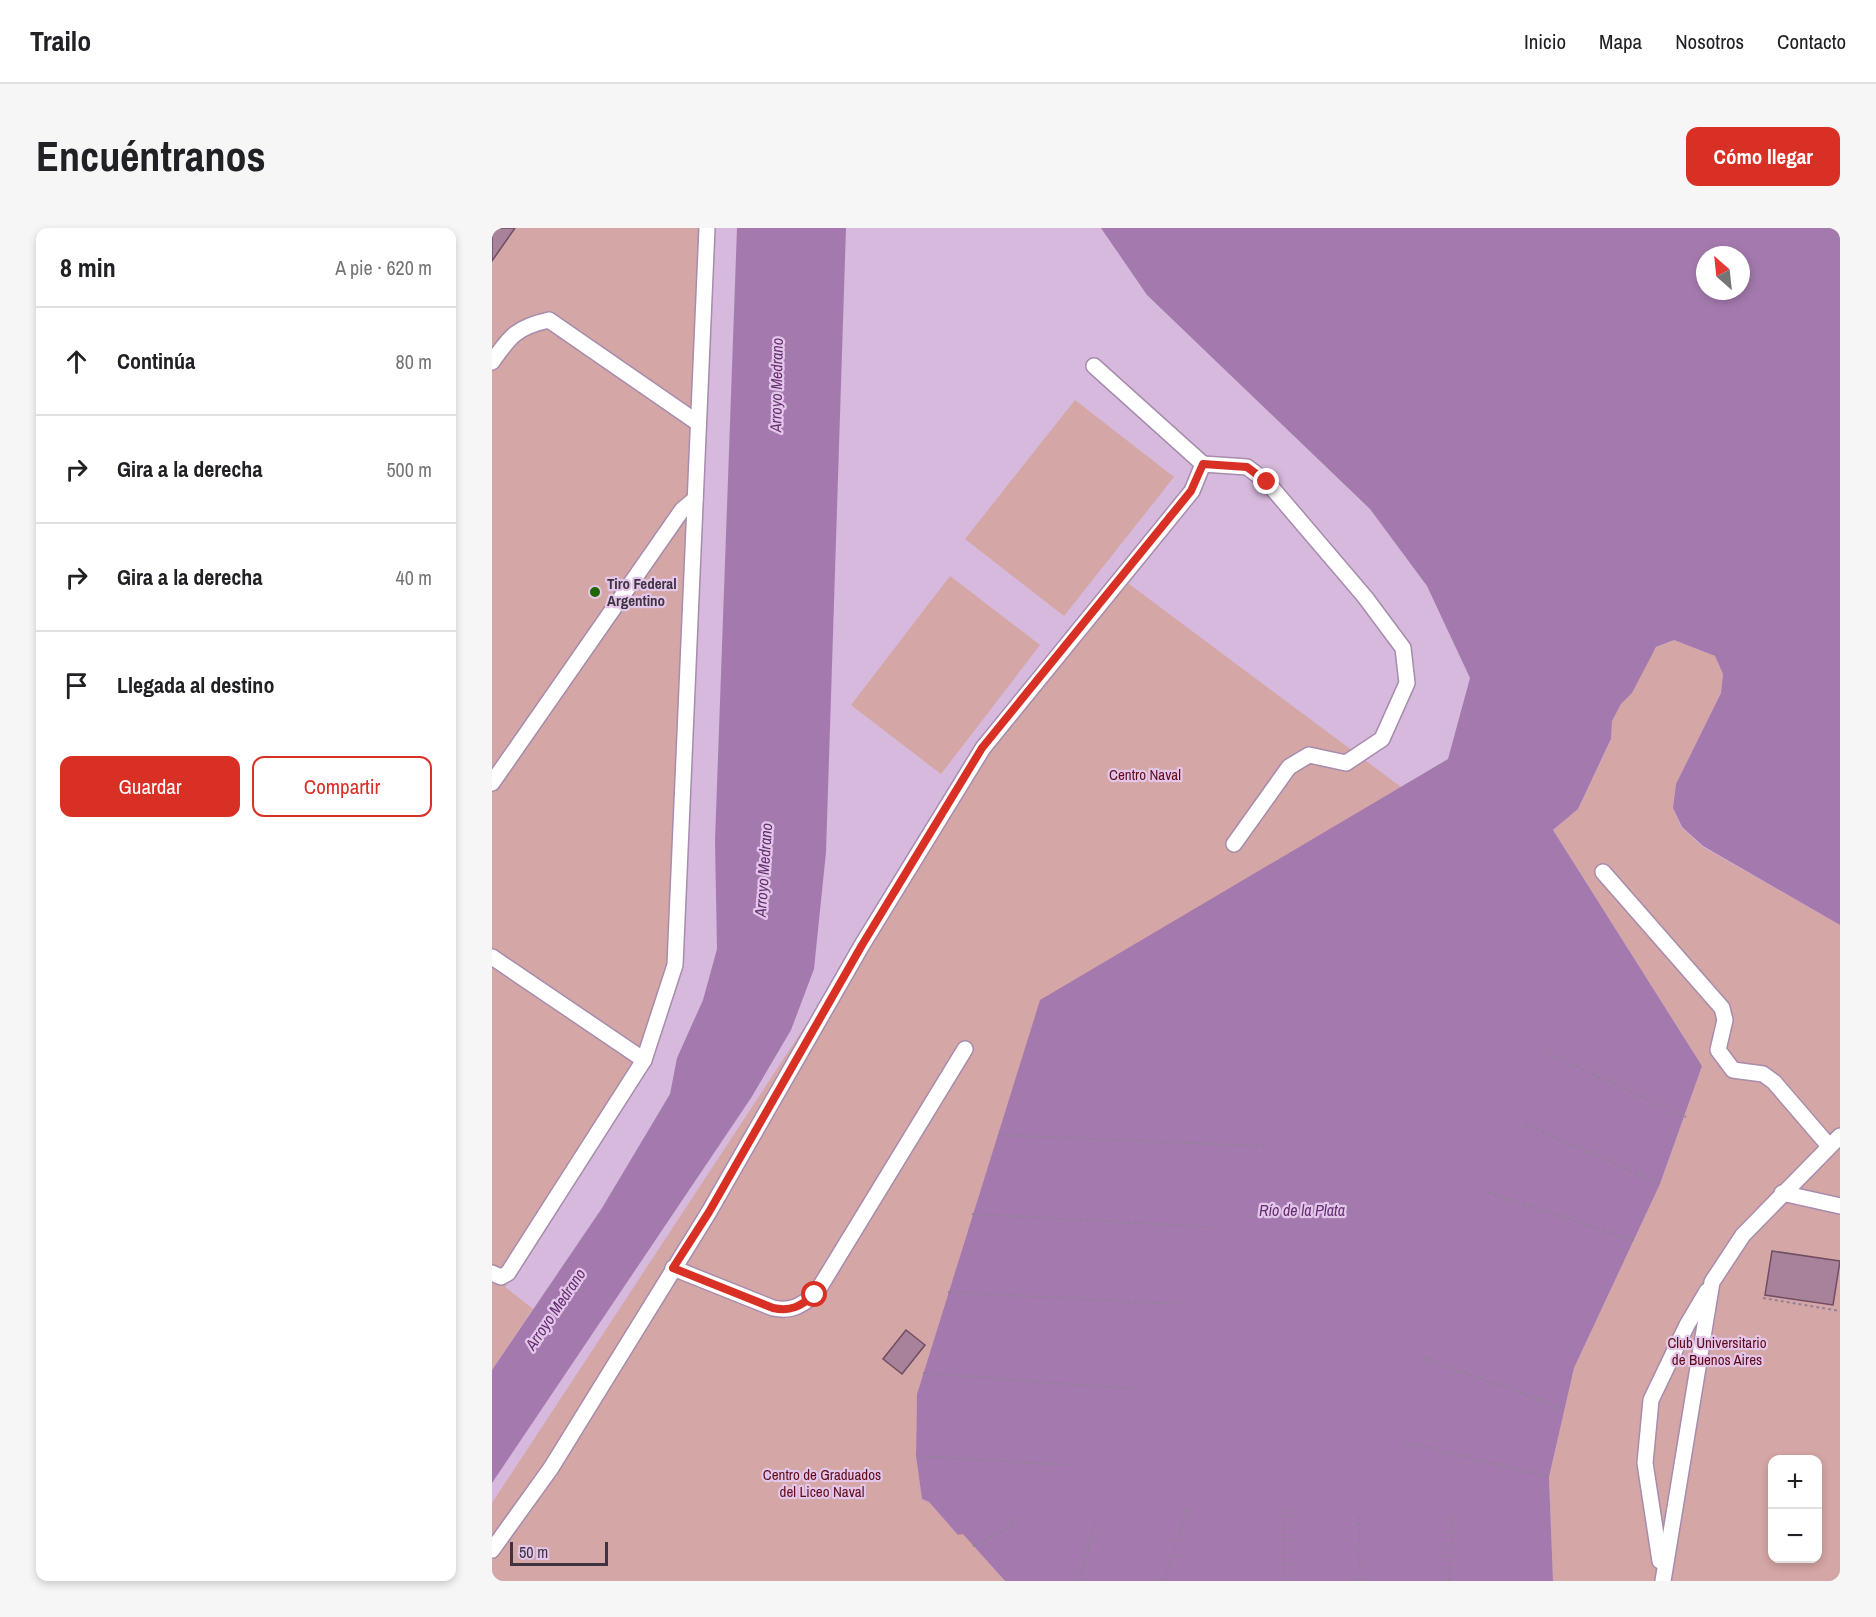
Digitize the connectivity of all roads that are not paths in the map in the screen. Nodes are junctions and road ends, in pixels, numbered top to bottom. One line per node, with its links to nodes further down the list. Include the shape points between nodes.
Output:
1 (706, 228): 4 (lane)
2 (492, 362): 4 (lane, via 511,335 529,324 549,320)
3 (1094, 366): 5 (lane)
4 (698, 423): 6 (lane)
5 (1203, 464): 8 (lane, via 1247,467 1267,482 1403,648 1407,683 1382,739 1346,763 1309,755 1289,767); 16 (lane, via 1191,491 982,748)
6 (695, 499): 7 (lane, via 682,510); 12 (lane, via 675,965)
7 (492, 783)
8 (1234, 844)
9 (1603, 872): 13 (lane, via 1722,1008 1725,1020 1718,1050 1733,1070 1763,1074)
10 (492, 957): 12 (lane)
11 (965, 1048): 16 (lane, via 808,1301 787,1311 773,1308)
12 (644, 1060): 17 (lane, via 508,1273 501,1277)
13 (1835, 1141): 14 (lane)
14 (1782, 1193): 15 (lane); 18 (lane, via 1743,1235)
15 (1840, 1206)
16 (673, 1268): 19 (lane, via 550,1467)
17 (492, 1273)
18 (1712, 1282): 20 (lane); 20 (lane, via 1651,1400 1645,1462)
19 (492, 1550)
20 (1663, 1578)

